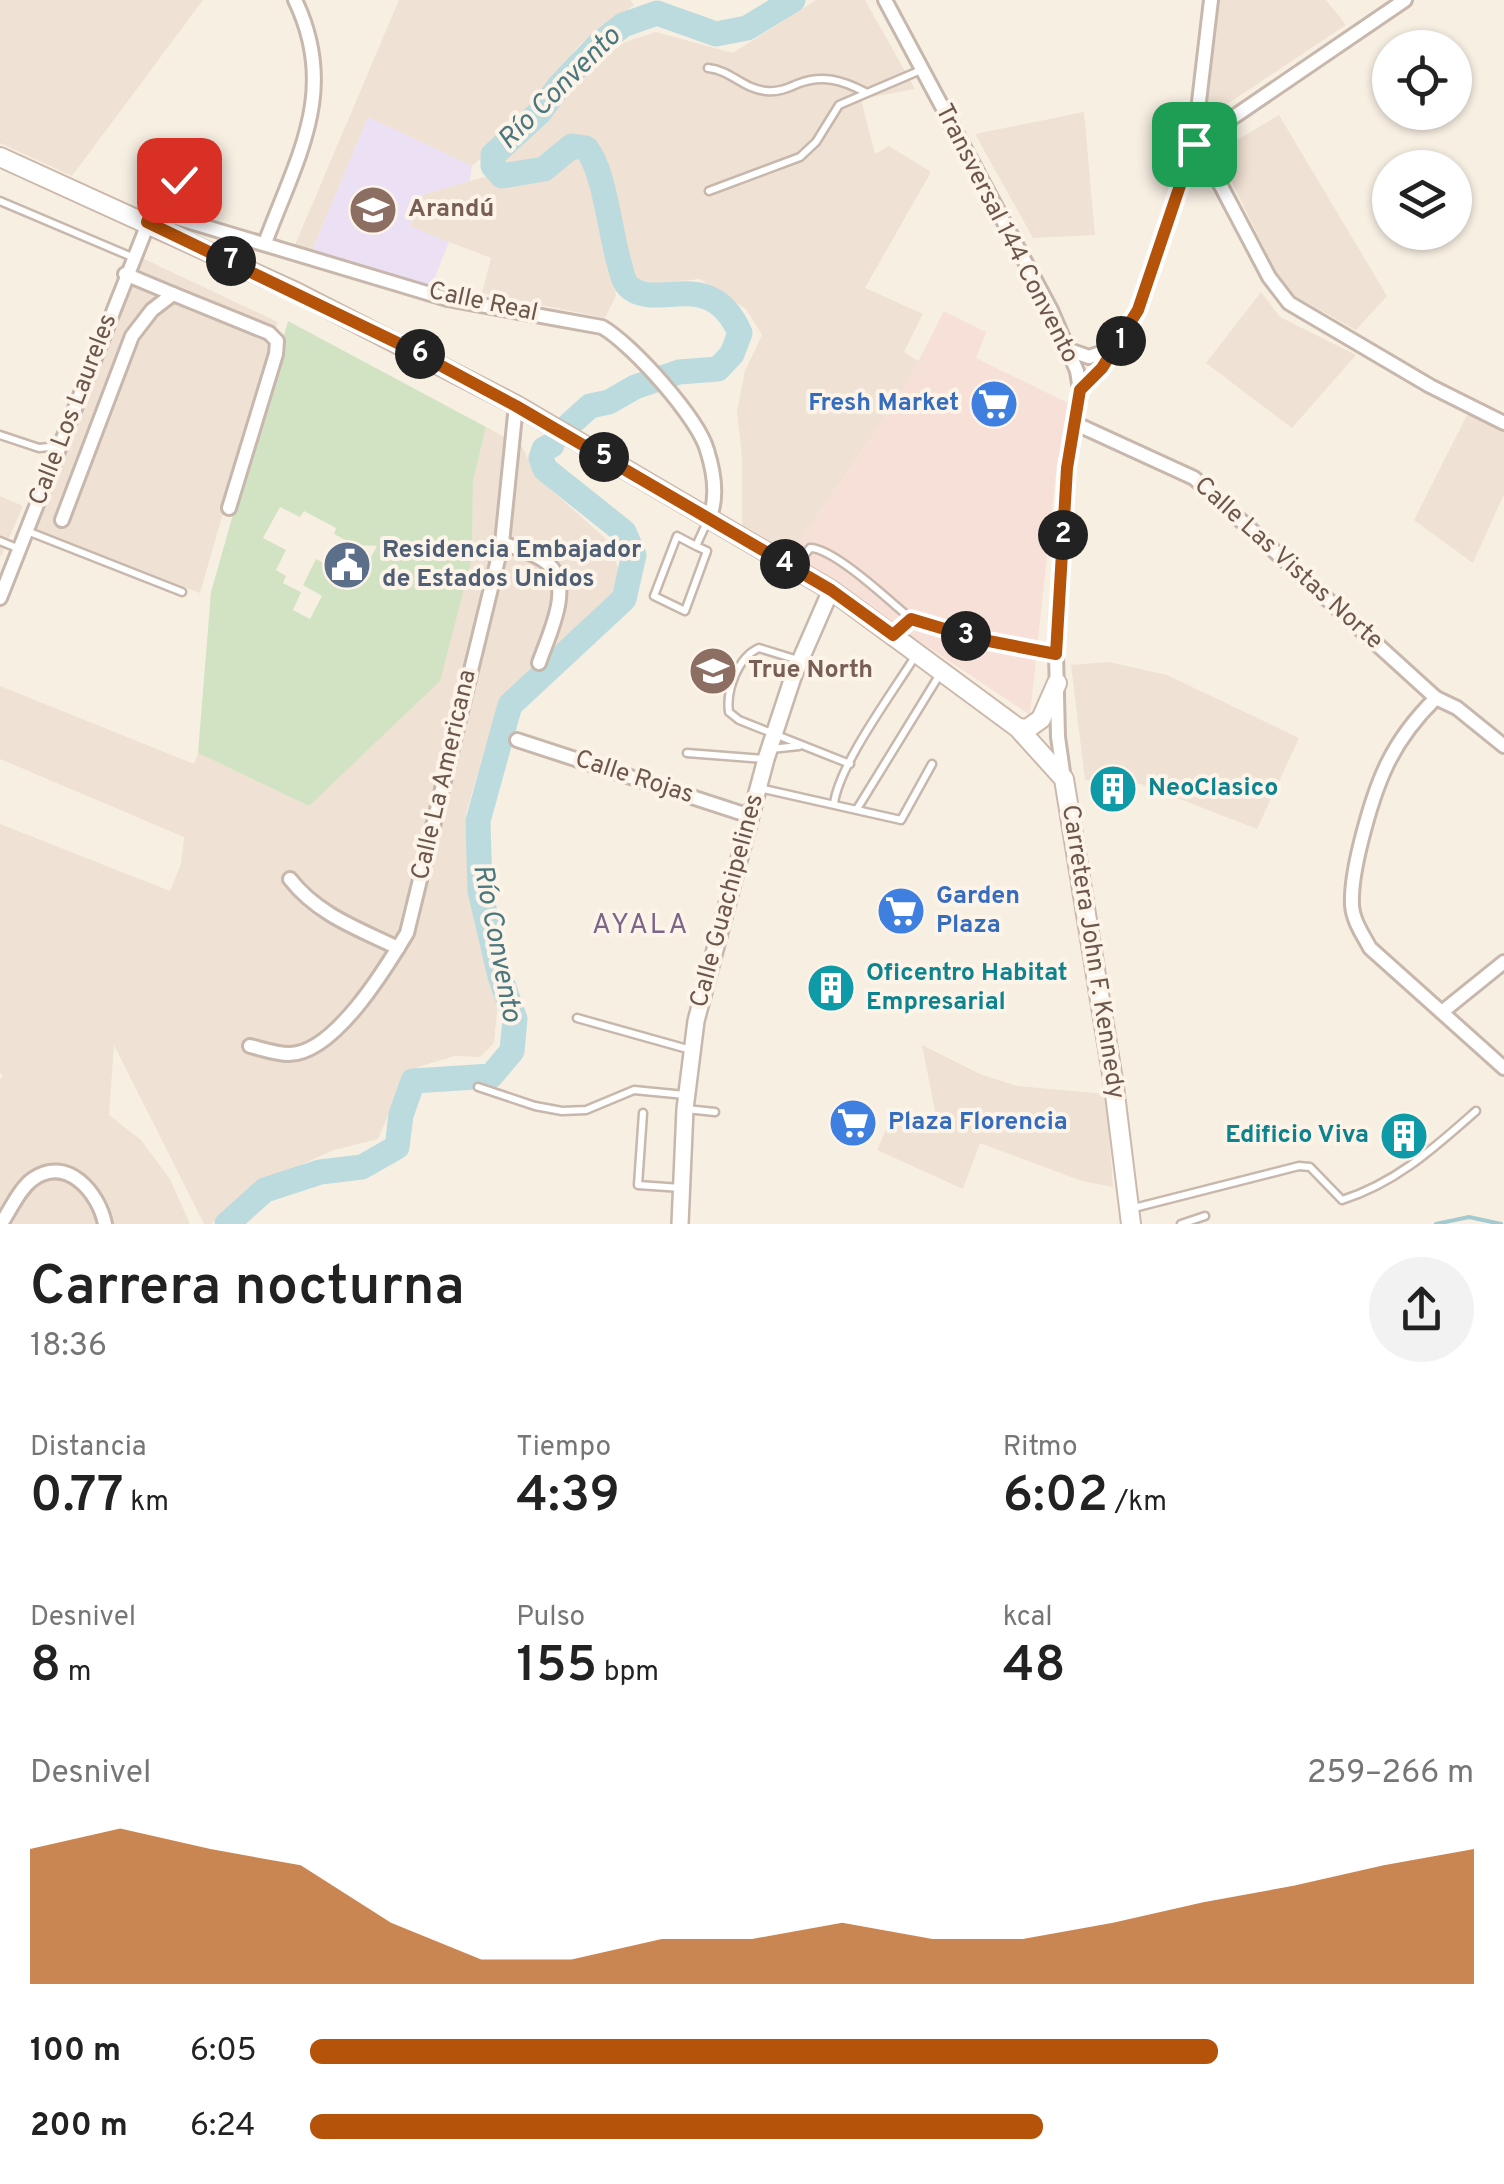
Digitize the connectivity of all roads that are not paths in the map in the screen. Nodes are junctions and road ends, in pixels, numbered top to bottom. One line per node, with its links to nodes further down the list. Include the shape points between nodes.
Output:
1 (295, 0): 14 (street, via 314,54 316,90)
2 (885, 0): 6 (street, Transversal 144 Convento)
3 (1211, 0): 8 (street)
4 (1405, 0): 8 (street)
5 (708, 68): 7 (lane, via 767,91 827,78)
6 (921, 70): 7 (lane); 19 (street, Transversal 144 Convento)
7 (865, 92): 11 (lane, via 839,105 800,157)
8 (1194, 144): 18 (street, via 1149,282); 23 (street, via 1289,303)
9 (0, 157): 13 (main road, Carretera John F. Kennedy)
10 (179, 180): 13 (lane)
11 (709, 191)
12 (0, 201): 15 (lane)
13 (155, 217): 14 (street, Calle Real); 15 (street, Calle Los Laureles); 21 (main road, Carretera John F. Kennedy)
14 (265, 244): 27 (street, Calle Real, via 447,298 602,327 620,337 707,448 716,503)
15 (132, 257): 16 (street, Calle Los Laureles)
16 (125, 274): 17 (street); 25 (street, Calle Los Laureles)
17 (173, 294): 26 (street, via 277,342); 28 (street, via 132,336)
18 (1118, 347): 19 (street, via 1089,357); 20 (street)
19 (1070, 350): 20 (street, Transversal 144 Convento)
20 (1080, 390): 22 (street, Transversal 144 Convento)
21 (516, 406): 27 (main road, Carretera John F. Kennedy); 31 (street, Calle La Americana)
22 (1074, 423): 41 (street, Transversal 144 Convento); 46 (street, Calle Las Vistas Norte, via 1194,478)
23 (1504, 424)
24 (0, 435): 25 (lane, via 39,448)
25 (60, 446): 29 (street, Calle Los Laureles)
26 (229, 508)
27 (709, 519): 32 (lane); 34 (main road, Carretera John F. Kennedy)
28 (62, 520)
29 (27, 532): 33 (street, Calle Los Laureles); 36 (lane)
30 (0, 541): 33 (lane)
31 (502, 542): 43 (street, via 548,563 558,576 554,618); 62 (street, Calle La Americana)
32 (696, 546): 32 (lane, via 677,536 654,596 685,611 707,551)
33 (20, 549): 37 (street, Calle Los Laureles)
34 (794, 569): 35 (main road, Carretera John F. Kennedy); 38 (lane, via 810,548 820,548)
35 (831, 590): 39 (main road, Carretera John F. Kennedy); 42 (street, Calle Guachipelines)
36 (182, 592)
37 (0, 598)
38 (911, 619): 39 (lane); 41 (lane)
39 (893, 635): 40 (main road, Carretera John F. Kennedy)
40 (917, 654): 44 (main road, Carretera John F. Kennedy); 54 (lane)
41 (1056, 654): 45 (street, Transversal 144 Convento)
42 (800, 661): 48 (street, Calle Guachipelines); 48 (lane, via 758,648 733,683 729,712)
43 (539, 663)
44 (940, 673): 47 (main road, Carretera John F. Kennedy); 59 (lane)
45 (1057, 683): 47 (main road, via 1041,720); 56 (street, Transversal 144 Convento)
46 (1436, 698): 51 (street, Calle Las Vistas Norte); 64 (street, via 1378,777 1352,907 1370,948)
47 (1018, 728): 56 (main road, Carretera John F. Kennedy)
48 (775, 732): 50 (lane); 53 (street, Calle Guachipelines)
49 (517, 740): 60 (street, Calle Rojas)
50 (800, 746): 53 (lane); 54 (lane)
51 (1504, 746)
52 (687, 753): 53 (lane)
53 (768, 754): 57 (street, Calle Guachipelines)
54 (850, 764): 58 (lane)
55 (932, 764): 59 (lane, via 901,820)
56 (1064, 779): 76 (main road, Carretera John F. Kennedy)
57 (758, 788): 58 (lane); 60 (street, Calle Guachipelines)
58 (834, 804): 59 (lane)
59 (857, 809)
60 (750, 816): 67 (street, Calle Guachipelines)
61 (290, 880): 62 (street, via 330,916)
62 (398, 948): 66 (street, Calle La Americana, via 346,1018 312,1048 290,1054)
63 (1504, 962): 64 (street)
64 (1442, 1012): 68 (street)
65 (577, 1018): 67 (lane)
66 (250, 1046)
67 (692, 1050): 70 (street, Calle Guachipelines)
68 (1504, 1068)
69 (478, 1088): 70 (lane, via 562,1110 586,1110 634,1090)
70 (686, 1102): 72 (lane); 74 (street, Calle Guachipelines)
71 (1476, 1111): 76 (lane, via 1410,1168 1342,1200 1310,1167 1299,1166)
72 (714, 1112)
73 (643, 1113): 74 (lane, via 638,1185)
74 (682, 1188): 79 (street, Calle Guachipelines)
75 (1205, 1216): 80 (lane)
76 (1130, 1217)
77 (1, 1224): 78 (street, via 30,1180 48,1172 86,1184)
78 (105, 1224)
79 (680, 1224)
80 (1182, 1224)

